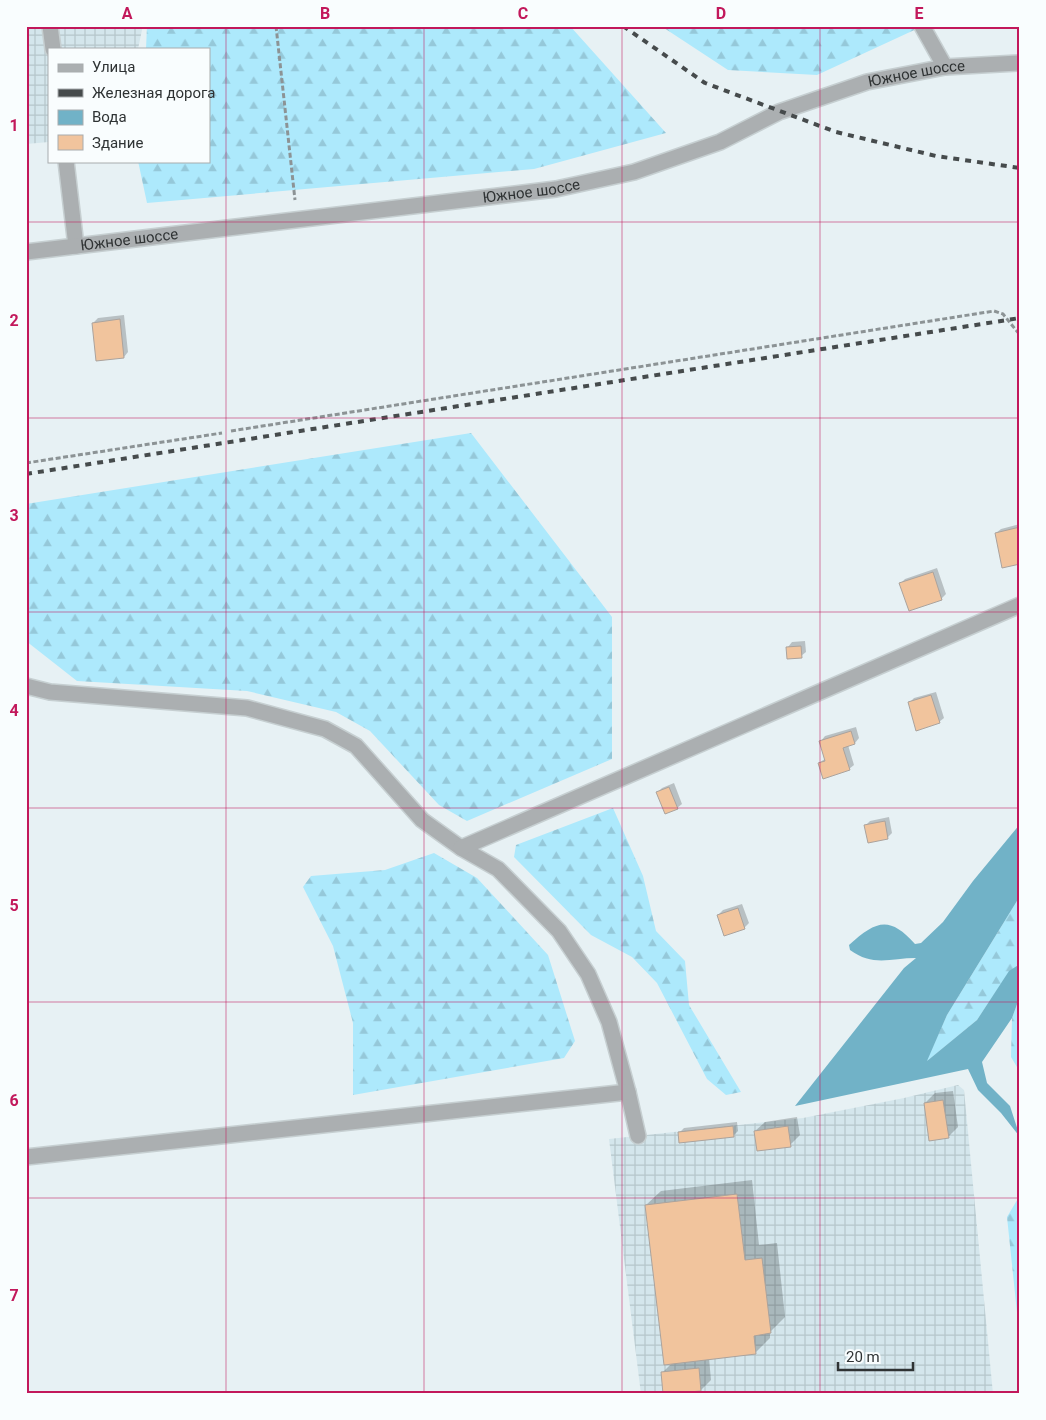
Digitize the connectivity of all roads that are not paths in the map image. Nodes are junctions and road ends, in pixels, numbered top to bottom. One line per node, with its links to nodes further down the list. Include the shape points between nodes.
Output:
1 (50, 26): 3 (street)
2 (922, 26): 5 (street)
3 (52, 48)
4 (1020, 63): 5 (street, Южное шоссе)
5 (945, 67): 7 (street, Южное шоссе, via 868,82 779,112 720,142 634,172 556,190)
6 (66, 162): 7 (street)
7 (76, 246): 8 (street, Южное шоссе)
8 (26, 252)
9 (1020, 606): 11 (street)
10 (26, 686): 11 (street, via 50,692 247,708 325,729 356,746 422,820)
11 (461, 848): 12 (street, via 498,869 559,932 588,974 609,1022)
12 (628, 1092): 13 (street); 14 (street)
13 (638, 1136)
14 (26, 1157)

